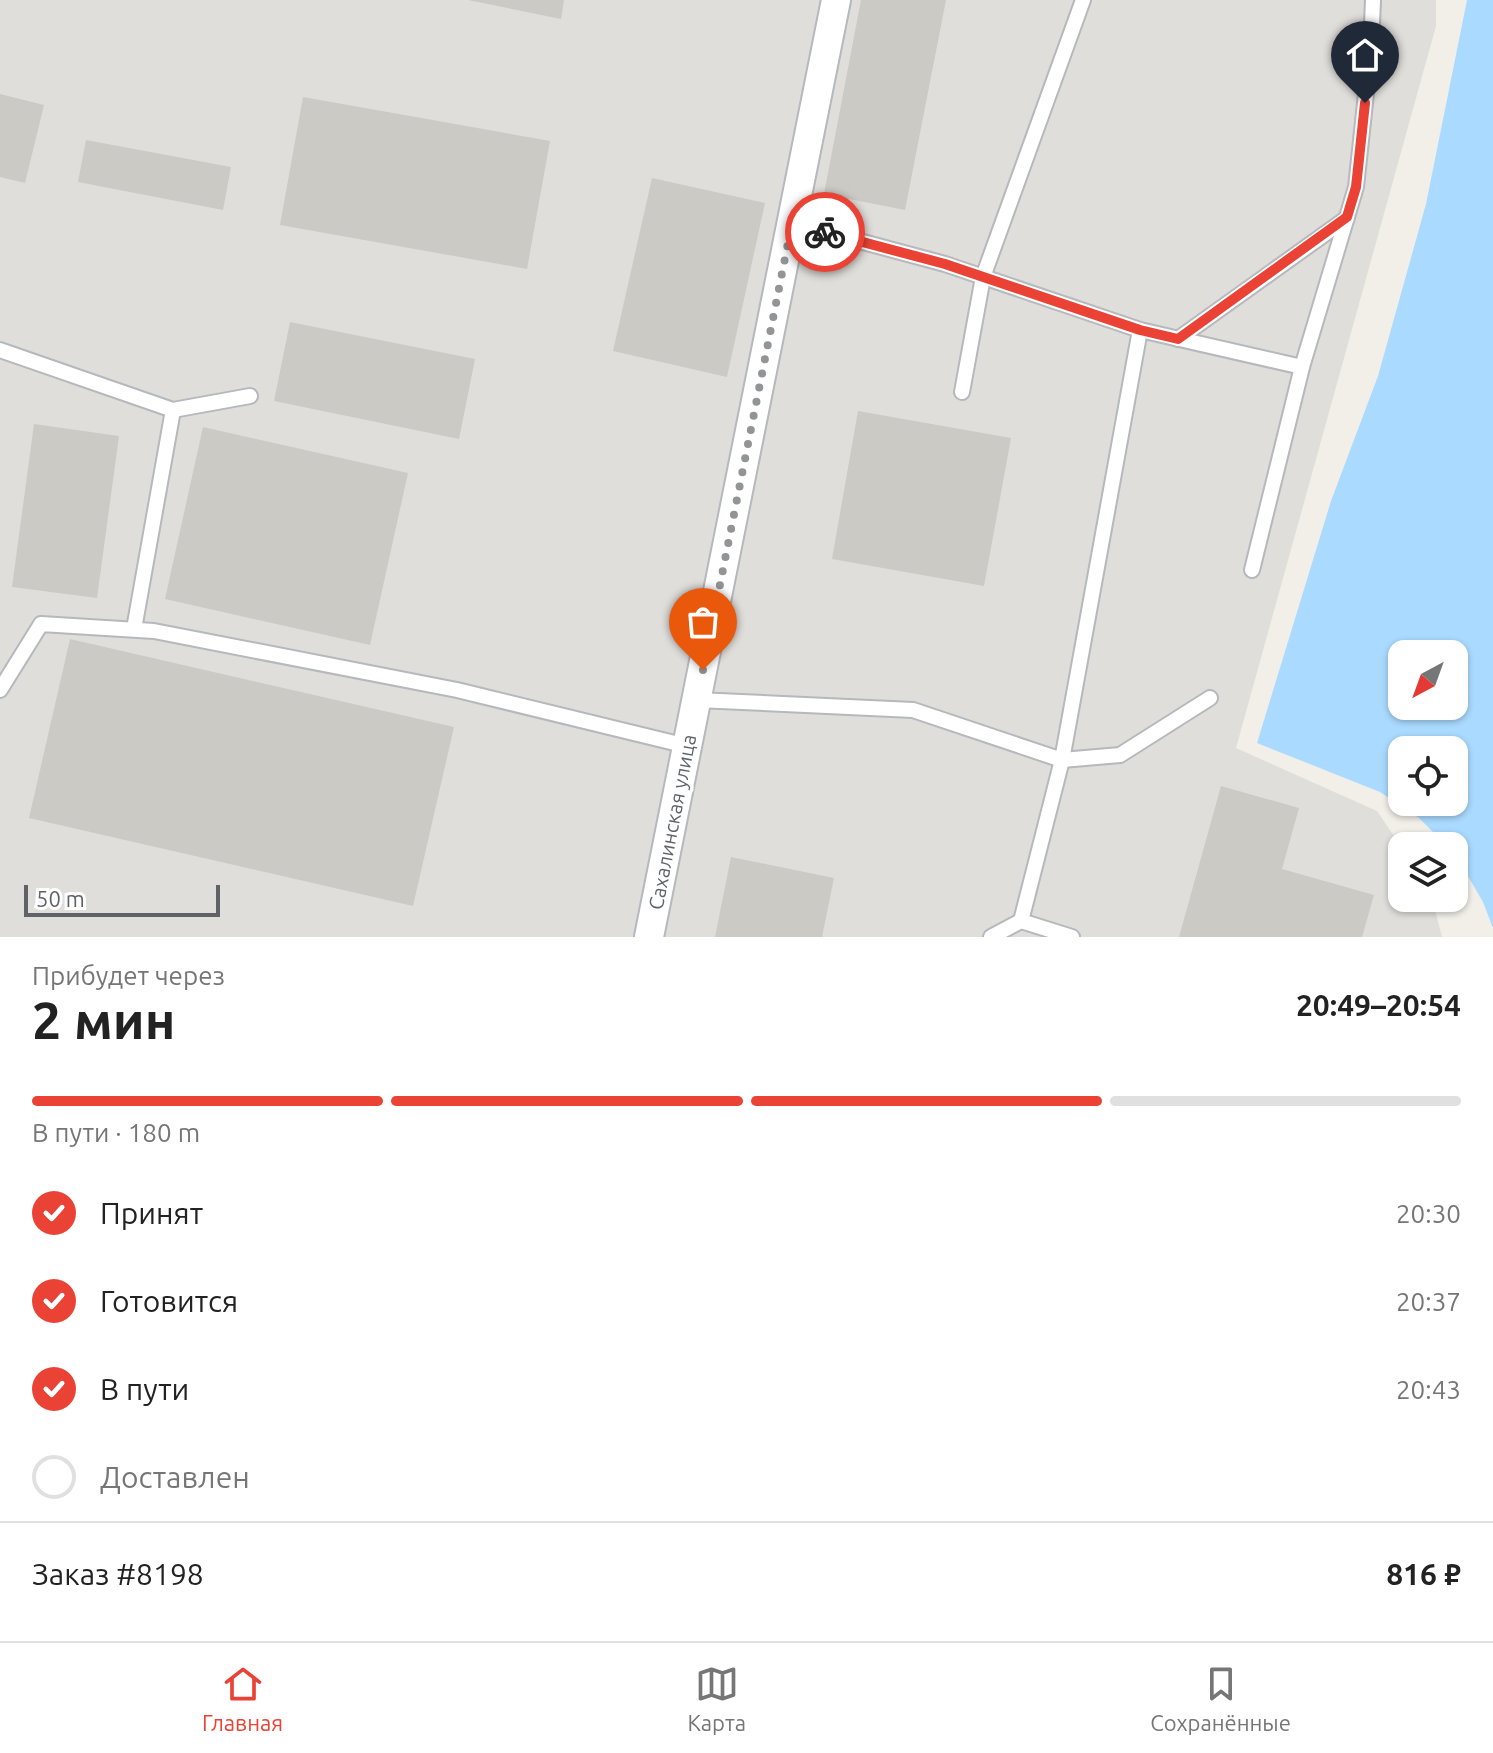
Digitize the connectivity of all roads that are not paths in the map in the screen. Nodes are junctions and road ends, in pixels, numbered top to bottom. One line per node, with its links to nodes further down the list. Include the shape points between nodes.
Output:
1 (836, 0): 5 (street, Сахалинская улица)
2 (1083, 0): 6 (lane)
3 (1373, 0): 4 (lane, via 1356,187)
4 (1347, 217): 8 (lane); 10 (lane)
5 (792, 223): 6 (lane); 18 (street, Сахалинская улица)
6 (983, 277): 7 (lane); 11 (lane)
7 (1140, 330): 8 (lane); 20 (lane)
8 (1178, 339): 10 (lane)
9 (0, 350): 13 (lane)
10 (1302, 367): 14 (lane)
11 (962, 392)
12 (250, 396): 13 (lane)
13 (173, 410): 15 (lane)
14 (1252, 570)
15 (134, 629): 16 (lane, via 41,624); 19 (lane, via 457,690)
16 (0, 690)
17 (1210, 698): 20 (lane, via 1120,755)
18 (697, 700): 19 (street, Сахалинская улица); 20 (lane, via 913,710)
19 (687, 746): 22 (street, Сахалинская улица)
20 (1062, 760): 21 (lane)
21 (1021, 921): 23 (lane); 24 (lane)
22 (649, 937)
23 (991, 937)
24 (1072, 937)

